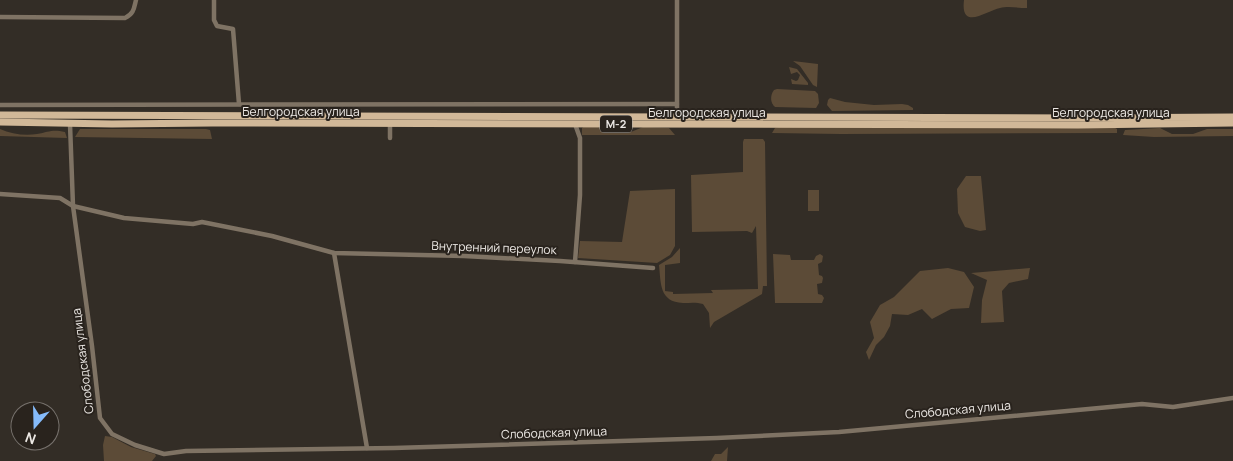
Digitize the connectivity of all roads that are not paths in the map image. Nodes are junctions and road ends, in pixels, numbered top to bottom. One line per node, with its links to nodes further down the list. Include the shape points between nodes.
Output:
1 (136, 0): 4 (street, via 134,11 126,18)
2 (214, 0): 5 (street, via 217,26 233,29)
3 (677, 0): 7 (street)
4 (0, 17)
5 (239, 104): 6 (street); 9 (street)
6 (390, 104): 7 (street); 14 (street)
7 (677, 104): 12 (street)
8 (0, 105): 9 (street)
9 (78, 106): 11 (street)
10 (0, 115): 11 (main road, Белгородская улица / М-2)
11 (78, 116): 14 (main road, Белгородская улица / М-2)
12 (677, 117): 13 (main road, Белгородская улица / М-2); 14 (main road, Белгородская улица / М-2)
13 (1233, 117)
14 (390, 119): 16 (main road, Белгородская улица / М-2); 17 (main road, Белгородская улица / М-2); 19 (street)
15 (0, 122): 16 (main road, Белгородская улица / М-2)
16 (70, 124): 21 (street, Слободская улица)
17 (575, 124): 18 (main road, Белгородская улица / М-2); 23 (street, via 580,138)
18 (1233, 124)
19 (390, 138)
20 (0, 194): 21 (street, via 60,198)
21 (73, 206): 22 (street, Внутренний переулок, via 124,218 202,222); 26 (street, Слободская улица, via 100,418 112,434 164,454)
22 (334, 253): 23 (street, Внутренний переулок); 26 (street)
23 (575, 262): 24 (street, Внутренний переулок)
24 (653, 268)
25 (1233, 398): 26 (street, Слободская улица, via 1173,407 1142,404 839,432)
26 (367, 448)

